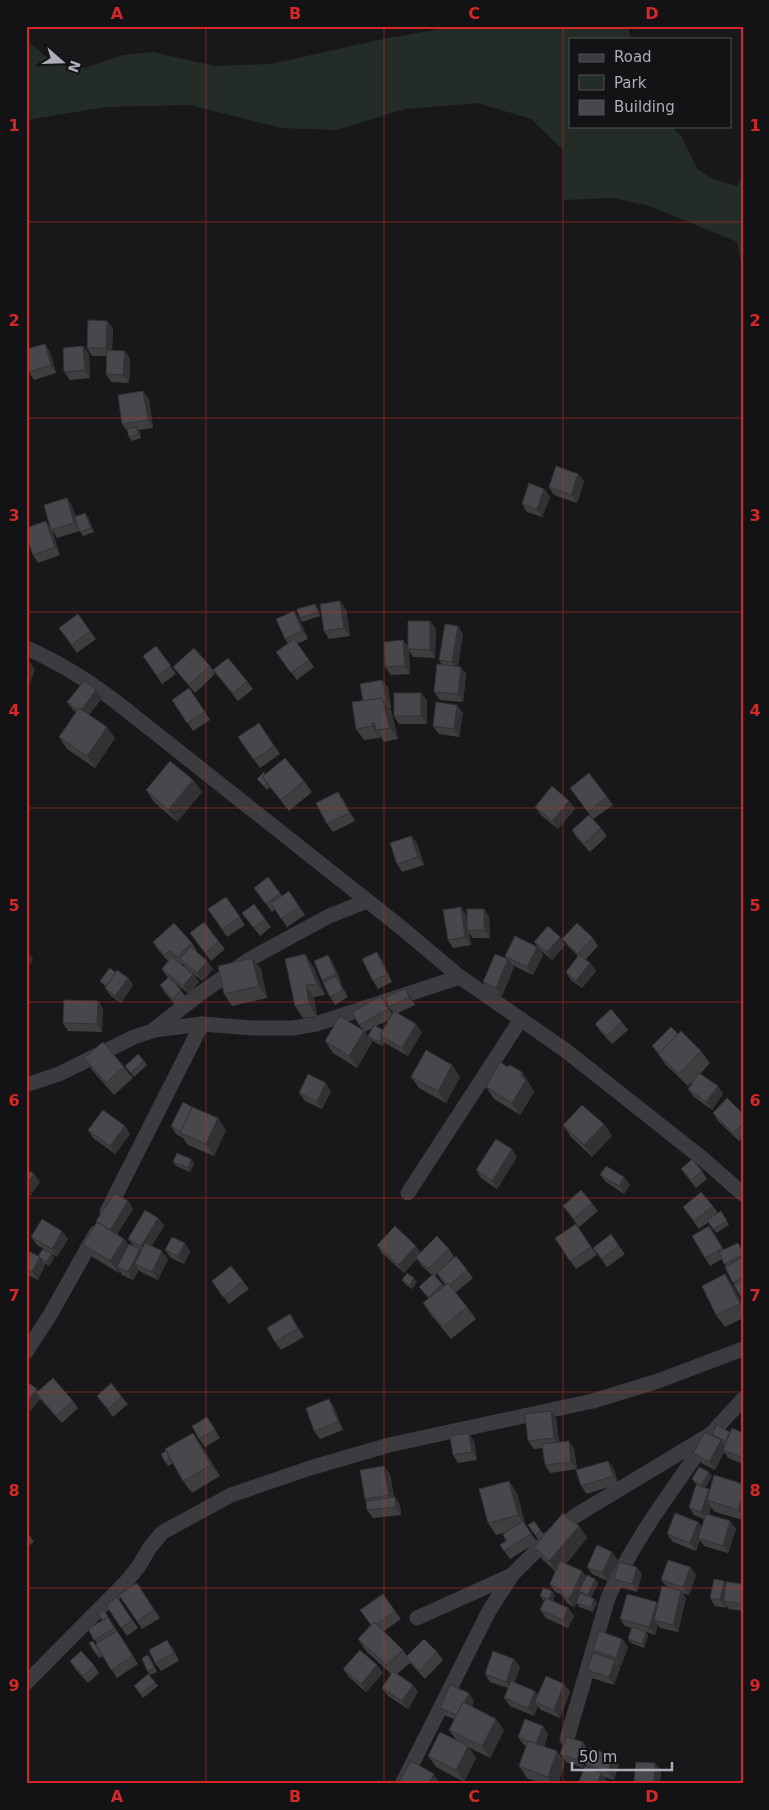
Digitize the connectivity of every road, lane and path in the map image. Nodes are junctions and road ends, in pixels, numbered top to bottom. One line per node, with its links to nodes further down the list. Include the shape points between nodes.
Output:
1 (26, 648): 2 (street, via 83,677)
2 (367, 901): 3 (street); 6 (street, via 329,916 250,959)
3 (460, 977): 4 (street); 5 (street, via 316,1024 293,1028 253,1028)
4 (521, 1019): 8 (street); 9 (street, via 565,1050)
5 (202, 1024): 6 (street); 11 (street, via 110,1208)
6 (152, 1031): 7 (street)
7 (26, 1086)
8 (408, 1193)
9 (743, 1194)
10 (743, 1349): 16 (street, via 593,1401 389,1445 231,1496 163,1532 126,1582)
11 (26, 1352)
12 (743, 1399): 13 (street)
13 (712, 1434): 14 (street, via 575,1516); 17 (street, via 615,1580)
14 (512, 1575): 15 (street); 18 (street, via 489,1611)
15 (417, 1618)
16 (26, 1683)
17 (567, 1739)
18 (402, 1784)

